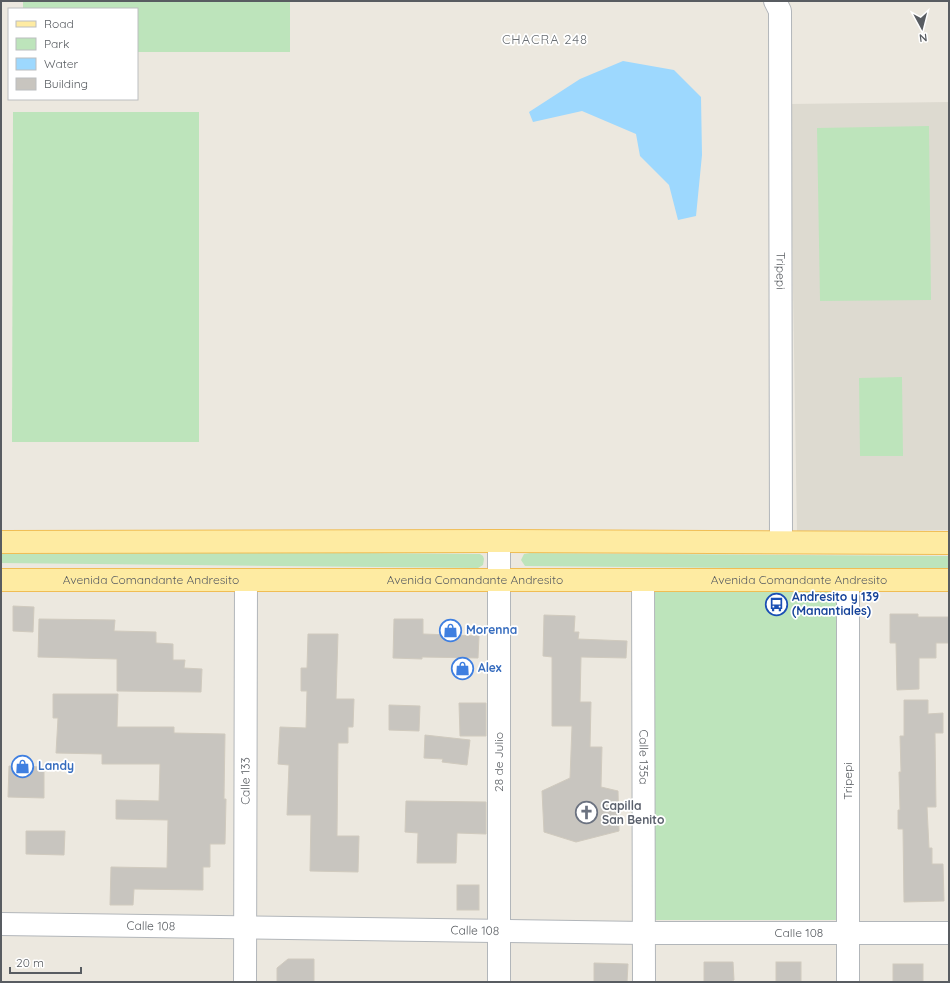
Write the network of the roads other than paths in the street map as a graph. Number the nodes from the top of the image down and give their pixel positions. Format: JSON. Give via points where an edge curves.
{"nodes":[{"id":1,"x":775,"y":1,"type":"edge"},
{"id":2,"x":499,"y":541,"type":"junction"},
{"id":3,"x":1,"y":542,"type":"edge"},
{"id":4,"x":781,"y":542,"type":"junction"},
{"id":5,"x":949,"y":543,"type":"edge"},
{"id":6,"x":1,"y":580,"type":"edge"},
{"id":7,"x":643,"y":580,"type":"junction"},
{"id":8,"x":848,"y":580,"type":"junction"},
{"id":9,"x":949,"y":580,"type":"edge"},
{"id":10,"x":246,"y":581,"type":"junction"},
{"id":11,"x":499,"y":581,"type":"junction"},
{"id":12,"x":1,"y":924,"type":"edge"},
{"id":13,"x":245,"y":928,"type":"junction"},
{"id":14,"x":499,"y":932,"type":"junction"},
{"id":15,"x":848,"y":933,"type":"junction"},
{"id":16,"x":949,"y":933,"type":"edge"},
{"id":17,"x":644,"y":934,"type":"junction"},
{"id":18,"x":245,"y":982,"type":"edge"},
{"id":19,"x":499,"y":982,"type":"edge"},
{"id":20,"x":644,"y":982,"type":"edge"},
{"id":21,"x":848,"y":982,"type":"edge"}],
"edges":[{"from":1,"to":4,"type":"street","name":"Tripepi","via":[[780,11]]},
{"from":2,"to":3,"type":"main road"},
{"from":2,"to":4,"type":"main road"},
{"from":2,"to":11,"type":"street","name":"28 de Julio"},
{"from":4,"to":5,"type":"main road"},
{"from":6,"to":10,"type":"main road","name":"Avenida Comandante Andresito"},
{"from":7,"to":8,"type":"main road","name":"Avenida Comandante Andresito"},
{"from":7,"to":11,"type":"main road","name":"Avenida Comandante Andresito"},
{"from":7,"to":17,"type":"street","name":"Calle 135a"},
{"from":8,"to":9,"type":"main road","name":"Avenida Comandante Andresito"},
{"from":8,"to":15,"type":"street","name":"Tripepi"},
{"from":10,"to":11,"type":"main road","name":"Avenida Comandante Andresito"},
{"from":10,"to":13,"type":"street","name":"Calle 133"},
{"from":11,"to":14,"type":"street","name":"28 de Julio"},
{"from":12,"to":13,"type":"street","name":"Calle 108"},
{"from":13,"to":14,"type":"street","name":"Calle 108"},
{"from":13,"to":18,"type":"street","name":"Calle 133"},
{"from":14,"to":17,"type":"street","name":"Calle 108"},
{"from":14,"to":19,"type":"street","name":"28 de Julio"},
{"from":15,"to":16,"type":"street","name":"Calle 108"},
{"from":15,"to":17,"type":"street","name":"Calle 108"},
{"from":15,"to":21,"type":"street","name":"Tripepi"},
{"from":17,"to":20,"type":"street","name":"Calle 135a"}]}
